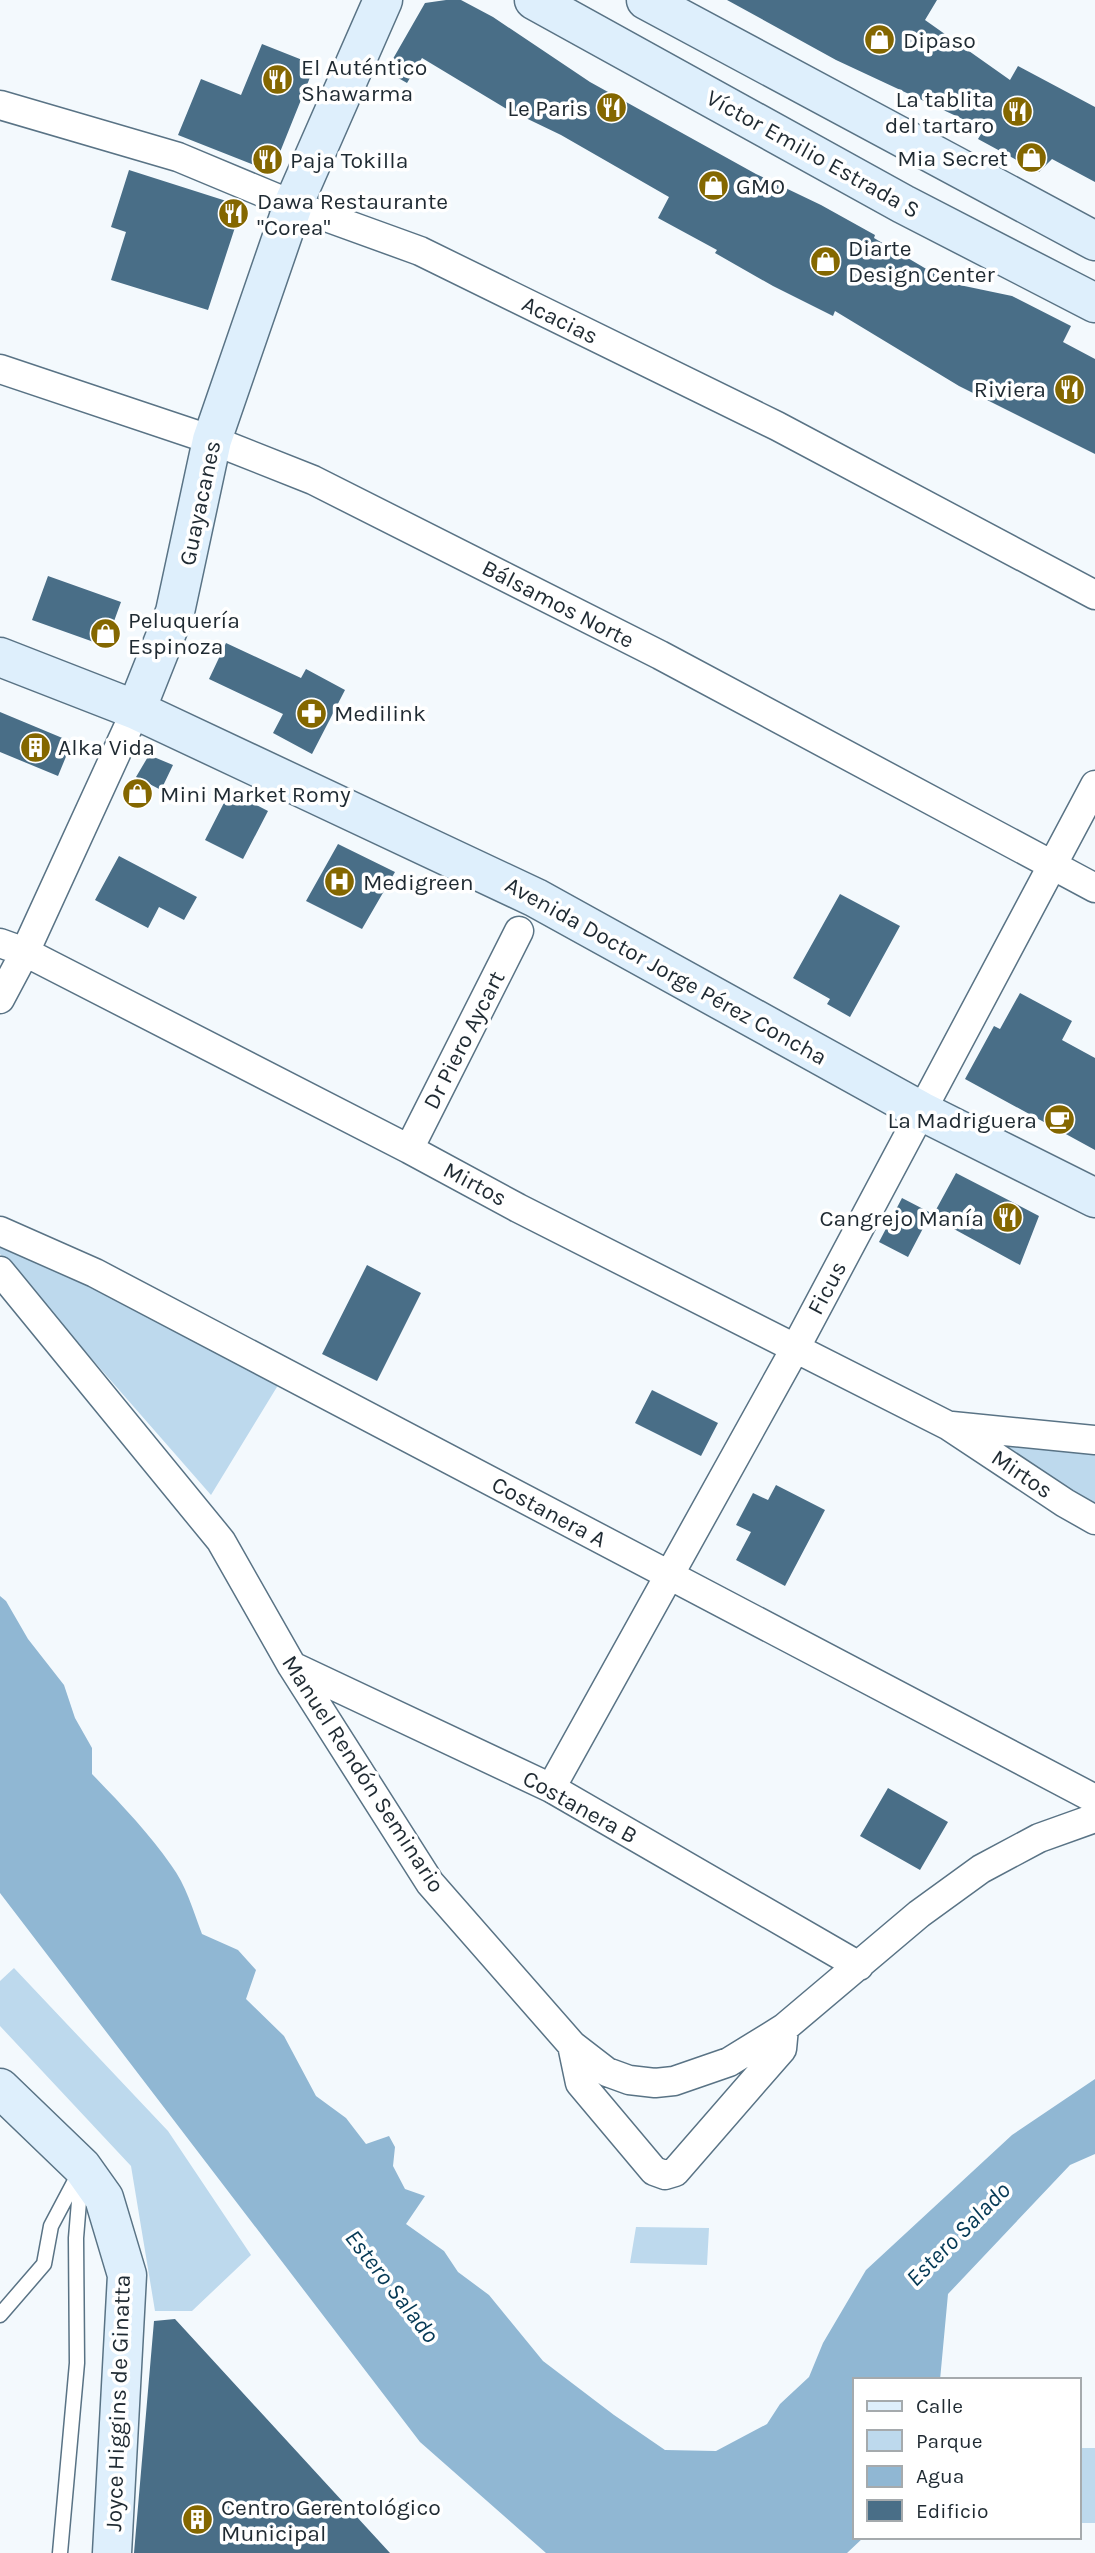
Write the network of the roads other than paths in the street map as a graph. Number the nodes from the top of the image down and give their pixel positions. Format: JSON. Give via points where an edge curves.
{"nodes":[{"id":1,"x":383,"y":0,"type":"edge"},
{"id":2,"x":534,"y":0,"type":"edge"},
{"id":3,"x":646,"y":0,"type":"edge"},
{"id":4,"x":0,"y":105,"type":"edge"},
{"id":5,"x":931,"y":155,"type":"junction"},
{"id":6,"x":903,"y":204,"type":"junction"},
{"id":7,"x":293,"y":205,"type":"junction"},
{"id":8,"x":1095,"y":241,"type":"edge"},
{"id":9,"x":1095,"y":303,"type":"edge"},
{"id":10,"x":0,"y":369,"type":"edge"},
{"id":11,"x":212,"y":440,"type":"junction"},
{"id":12,"x":1095,"y":595,"type":"edge"},
{"id":13,"x":0,"y":657,"type":"edge"},
{"id":14,"x":136,"y":710,"type":"junction"},
{"id":15,"x":1095,"y":785,"type":"edge"},
{"id":16,"x":1051,"y":865,"type":"junction"},
{"id":17,"x":1095,"y":888,"type":"edge"},
{"id":18,"x":519,"y":931,"type":"dead end"},
{"id":19,"x":13,"y":948,"type":"edge"},
{"id":20,"x":0,"y":999,"type":"edge"},
{"id":21,"x":921,"y":1111,"type":"junction"},
{"id":22,"x":409,"y":1149,"type":"junction"},
{"id":23,"x":1095,"y":1198,"type":"edge"},
{"id":24,"x":0,"y":1231,"type":"edge"},
{"id":25,"x":0,"y":1271,"type":"edge"},
{"id":26,"x":796,"y":1348,"type":"junction"},
{"id":27,"x":949,"y":1426,"type":"junction"},
{"id":28,"x":1095,"y":1440,"type":"edge"},
{"id":29,"x":1095,"y":1520,"type":"edge"},
{"id":30,"x":671,"y":1576,"type":"junction"},
{"id":31,"x":292,"y":1666,"type":"junction"},
{"id":32,"x":551,"y":1788,"type":"junction"},
{"id":33,"x":1095,"y":1799,"type":"edge"},
{"id":34,"x":1095,"y":1818,"type":"edge"},
{"id":35,"x":859,"y":1966,"type":"junction"},
{"id":36,"x":785,"y":2028,"type":"junction"},
{"id":37,"x":572,"y":2045,"type":"junction"},
{"id":38,"x":0,"y":2088,"type":"edge"},
{"id":39,"x":82,"y":2167,"type":"junction"},
{"id":40,"x":0,"y":2315,"type":"edge"},
{"id":41,"x":60,"y":2553,"type":"edge"},
{"id":42,"x":112,"y":2553,"type":"edge"}],
"edges":[{"from":1,"to":7,"type":"street","name":"Guayacanes"},
{"from":2,"to":6,"type":"street","name":"Víctor Emilio Estrada S"},
{"from":3,"to":5,"type":"street"},
{"from":4,"to":7,"type":"street","name":"Acacias","via":[[178,157]]},
{"from":5,"to":6,"type":"street"},
{"from":5,"to":8,"type":"street"},
{"from":6,"to":9,"type":"street","name":"Víctor Emilio Estrada S"},
{"from":7,"to":11,"type":"street","name":"Guayacanes"},
{"from":7,"to":12,"type":"street","name":"Acacias","via":[[420,251],[777,426]]},
{"from":10,"to":11,"type":"street","name":"Bálsamos Norte"},
{"from":11,"to":14,"type":"street","name":"Guayacanes","via":[[175,612]]},
{"from":11,"to":16,"type":"street","name":"Bálsamos Norte","via":[[313,480],[660,655]]},
{"from":13,"to":14,"type":"street","name":"Avenida Doctor Jorge Pérez Concha"},
{"from":14,"to":19,"type":"street","name":"Guayacanes"},
{"from":14,"to":21,"type":"street","name":"Avenida Doctor Jorge Pérez Concha","via":[[536,898]]},
{"from":15,"to":16,"type":"street","name":"Ficus"},
{"from":16,"to":17,"type":"street","name":"Bálsamos Norte"},
{"from":16,"to":21,"type":"street","name":"Ficus"},
{"from":18,"to":22,"type":"street","name":"Dr Piero Aycart"},
{"from":19,"to":20,"type":"street","name":"Guayacanes"},
{"from":19,"to":22,"type":"street","name":"Mirtos"},
{"from":21,"to":23,"type":"street","name":"Avenida Doctor Jorge Pérez Concha"},
{"from":21,"to":26,"type":"street","name":"Ficus"},
{"from":22,"to":26,"type":"street","name":"Mirtos"},
{"from":24,"to":30,"type":"street","name":"Costanera A","via":[[95,1273]]},
{"from":25,"to":31,"type":"street","name":"Manuel Rendón Seminario","via":[[221,1541]]},
{"from":26,"to":27,"type":"street","name":"Mirtos"},
{"from":26,"to":30,"type":"street","name":"Ficus"},
{"from":27,"to":28,"type":"street","name":"Mirtos"},
{"from":27,"to":29,"type":"street","name":"Mirtos"},
{"from":30,"to":32,"type":"street","name":"Ficus"},
{"from":30,"to":33,"type":"street","name":"Costanera A"},
{"from":31,"to":32,"type":"street","name":"Costanera B"},
{"from":31,"to":37,"type":"street","name":"Manuel Rendón Seminario","via":[[430,1883]]},
{"from":32,"to":35,"type":"street","name":"Costanera B"},
{"from":34,"to":35,"type":"street","name":"Manuel Rendón Seminario","via":[[1039,1838],[981,1869]]},
{"from":35,"to":36,"type":"street","name":"Manuel Rendón Seminario"},
{"from":36,"to":37,"type":"street","name":"Manuel Rendón Seminario","via":[[729,2062],[685,2080],[654,2083],[618,2076]]},
{"from":36,"to":37,"type":"street","via":[[782,2049],[675,2172],[665,2175],[654,2171],[579,2083]]},
{"from":38,"to":39,"type":"street","name":"Joyce Higgins de Ginatta"},
{"from":39,"to":40,"type":"lane","via":[[51,2225],[44,2264]]},
{"from":39,"to":41,"type":"lane","via":[[76,2238],[77,2363]]},
{"from":39,"to":42,"type":"street","name":"Joyce Higgins de Ginatta","via":[[104,2197],[127,2275]]}]}
